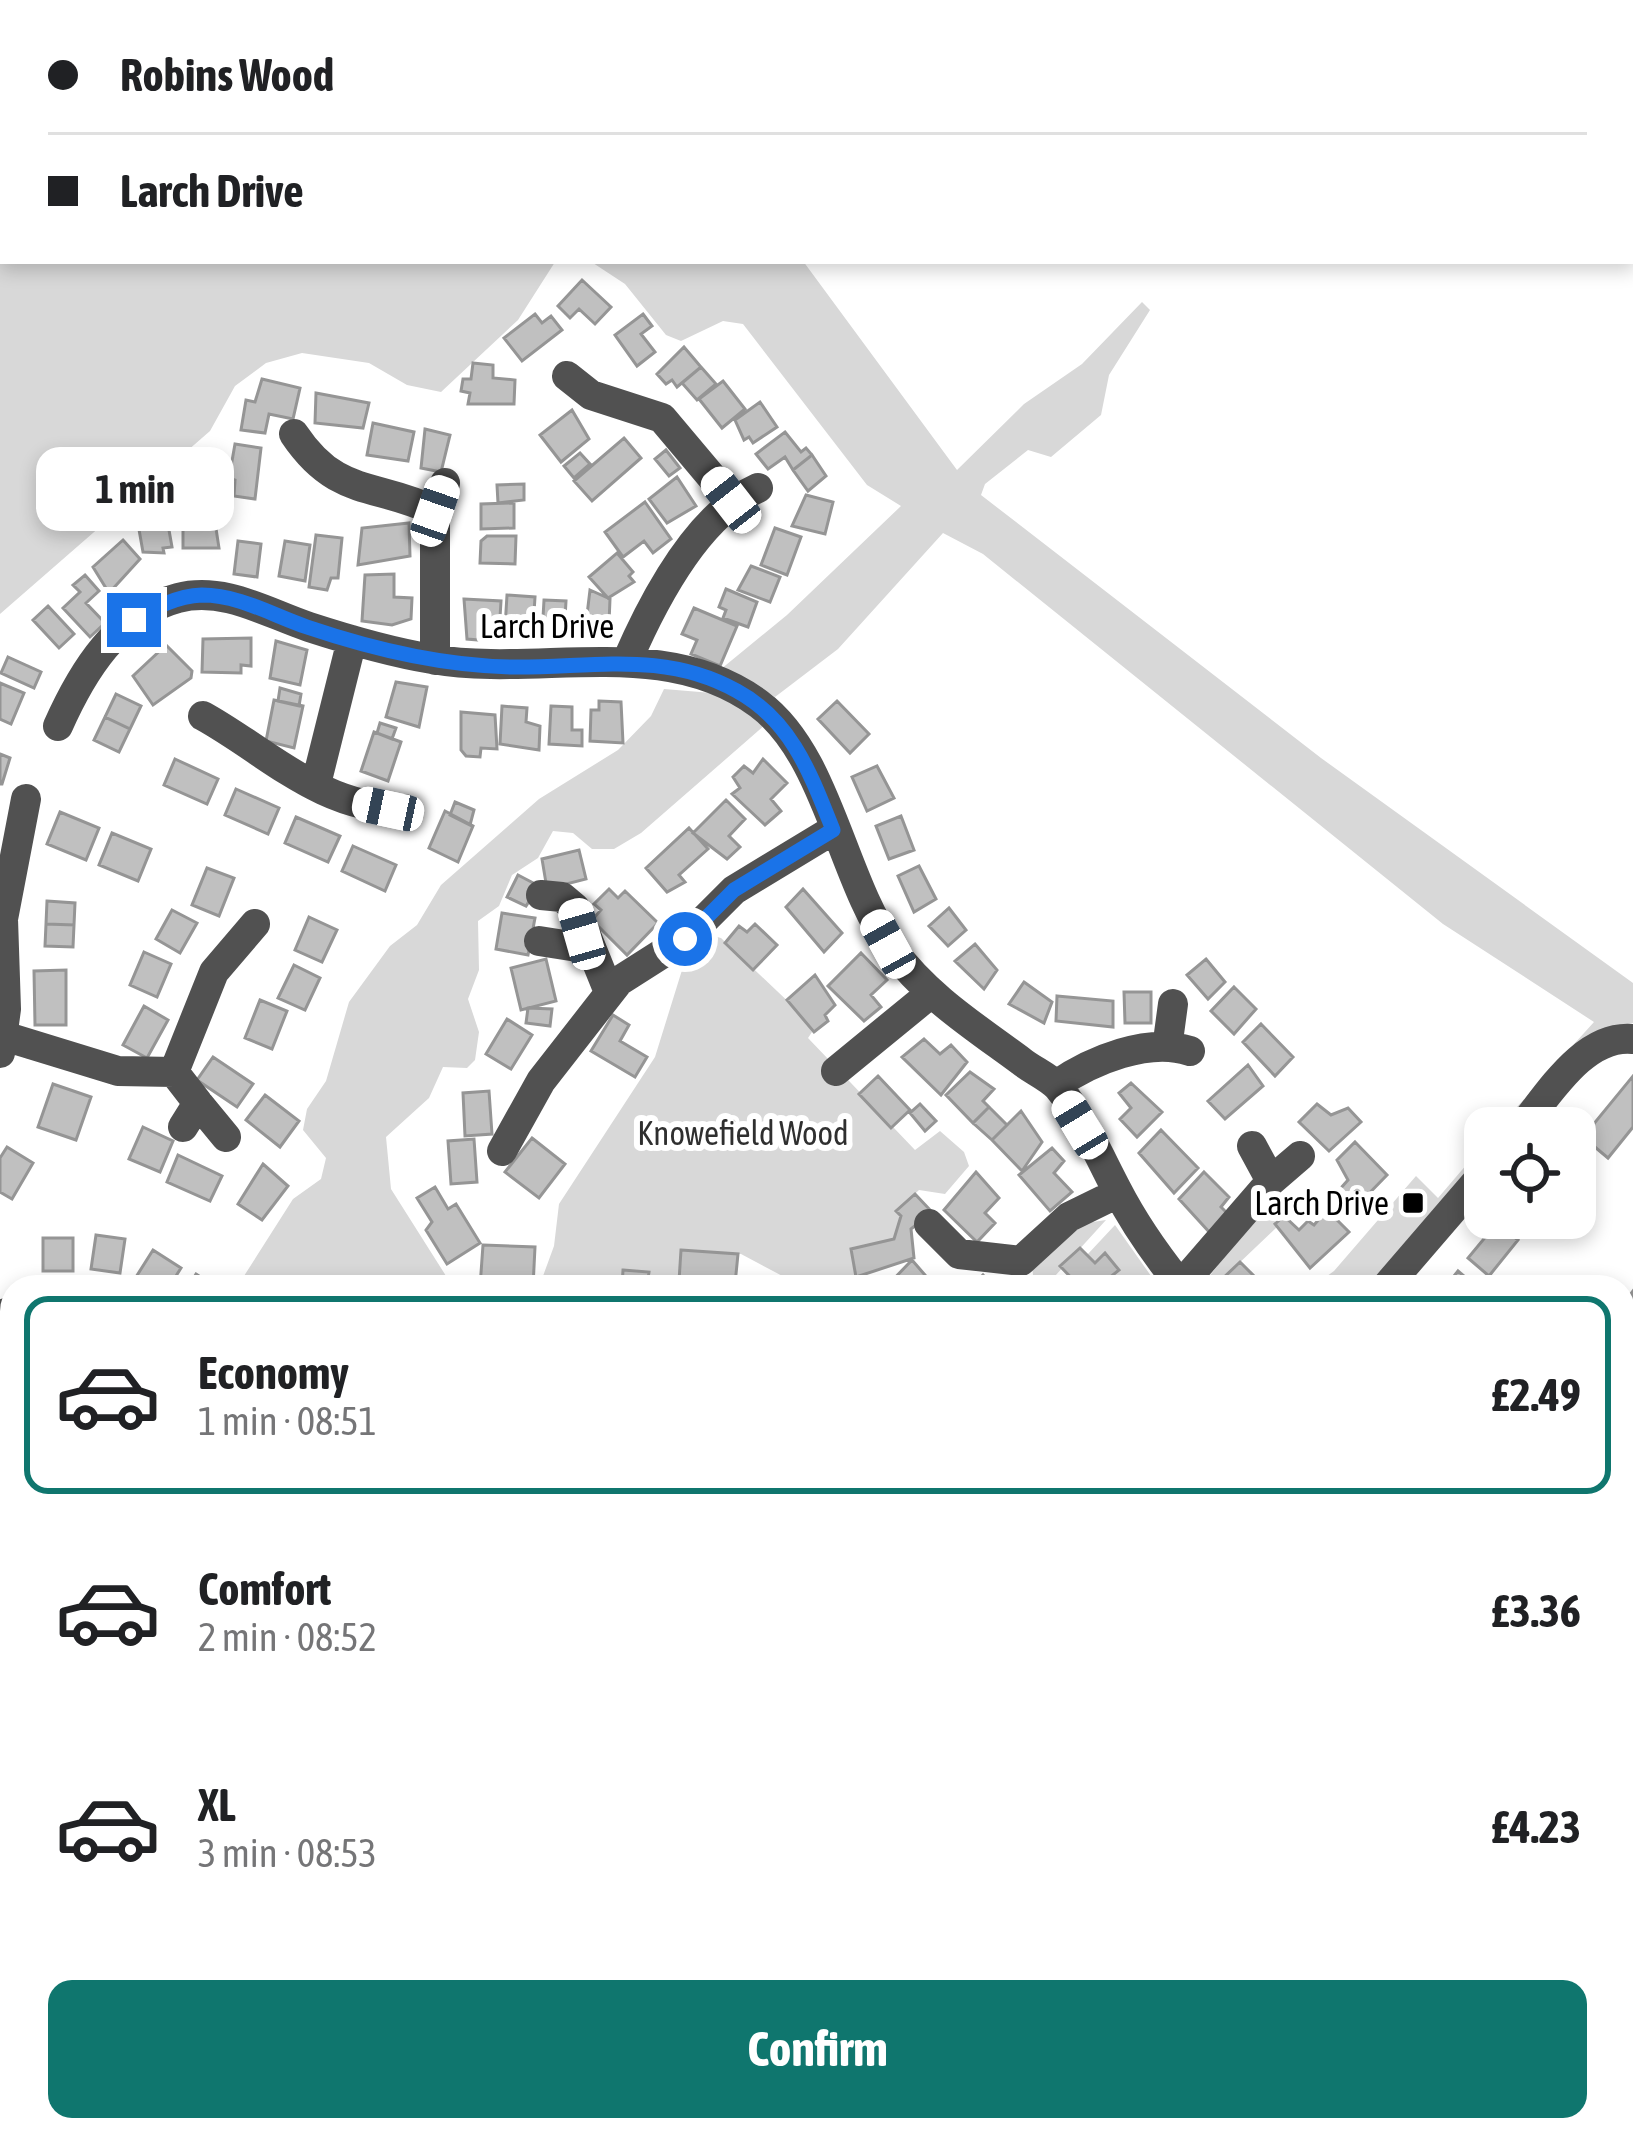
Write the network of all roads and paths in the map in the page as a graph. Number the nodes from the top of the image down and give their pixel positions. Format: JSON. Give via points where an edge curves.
{"nodes":[{"id":1,"x":565,"y":370,"type":"dead end"},
{"id":2,"x":294,"y":434,"type":"dead end"},
{"id":3,"x":352,"y":640,"type":"junction"},
{"id":4,"x":435,"y":660,"type":"junction"},
{"id":5,"x":626,"y":661,"type":"junction"},
{"id":6,"x":203,"y":716,"type":"dead end"},
{"id":7,"x":58,"y":726,"type":"dead end"},
{"id":8,"x":316,"y":784,"type":"junction"},
{"id":9,"x":26,"y":799,"type":"dead end"},
{"id":10,"x":404,"y":808,"type":"dead end"},
{"id":11,"x":833,"y":830,"type":"junction"},
{"id":12,"x":541,"y":895,"type":"dead end"},
{"id":13,"x":255,"y":924,"type":"dead end"},
{"id":14,"x":539,"y":941,"type":"dead end"},
{"id":15,"x":590,"y":949,"type":"junction"},
{"id":16,"x":1,"y":971,"type":"edge"},
{"id":17,"x":610,"y":992,"type":"junction"},
{"id":18,"x":930,"y":994,"type":"junction"},
{"id":19,"x":1173,"y":1004,"type":"dead end"},
{"id":20,"x":1633,"y":1039,"type":"edge"},
{"id":21,"x":2,"y":1046,"type":"edge"},
{"id":22,"x":836,"y":1071,"type":"dead end"},
{"id":23,"x":174,"y":1072,"type":"junction"},
{"id":24,"x":1056,"y":1085,"type":"junction"},
{"id":25,"x":1539,"y":1107,"type":"edge"},
{"id":26,"x":226,"y":1137,"type":"dead end"},
{"id":27,"x":1252,"y":1146,"type":"dead end"},
{"id":28,"x":502,"y":1150,"type":"dead end"},
{"id":29,"x":1300,"y":1156,"type":"dead end"},
{"id":30,"x":1270,"y":1181,"type":"junction"},
{"id":31,"x":1118,"y":1193,"type":"junction"},
{"id":32,"x":1464,"y":1196,"type":"edge"},
{"id":33,"x":928,"y":1224,"type":"dead end"},
{"id":34,"x":1023,"y":1274,"type":"edge"},
{"id":35,"x":1172,"y":1275,"type":"edge"},
{"id":36,"x":1190,"y":1275,"type":"edge"},
{"id":37,"x":1396,"y":1275,"type":"edge"}],
"edges":[{"from":1,"to":5,"type":"street","via":[[591,395],[662,418],[745,494],[652,610]]},
{"from":2,"to":4,"type":"street","via":[[334,479],[440,497]]},
{"from":3,"to":4,"type":"street","name":"Larch Drive"},
{"from":3,"to":7,"type":"street","name":"Larch Drive","via":[[224,597],[177,598],[99,651]]},
{"from":3,"to":8,"type":"street"},
{"from":4,"to":5,"type":"street","name":"Larch Drive","via":[[513,667]]},
{"from":5,"to":11,"type":"street","name":"Larch Drive","via":[[708,678],[760,705],[808,767]]},
{"from":6,"to":8,"type":"street","via":[[278,769]]},
{"from":8,"to":10,"type":"street","via":[[352,801]]},
{"from":9,"to":16,"type":"street","via":[[10,859]]},
{"from":11,"to":17,"type":"street","via":[[734,890],[685,939]]},
{"from":11,"to":18,"type":"street","name":"Larch Drive","via":[[888,944]]},
{"from":12,"to":15,"type":"street","via":[[575,908]]},
{"from":13,"to":23,"type":"street","via":[[214,972]]},
{"from":14,"to":15,"type":"street"},
{"from":15,"to":17,"type":"street"},
{"from":16,"to":21,"type":"street"},
{"from":17,"to":28,"type":"street","via":[[541,1081]]},
{"from":18,"to":22,"type":"street"},
{"from":18,"to":24,"type":"street","name":"Larch Drive"},
{"from":19,"to":24,"type":"street","via":[[1179,1046],[1096,1061]]},
{"from":20,"to":25,"type":"street","via":[[1607,1039],[1584,1055]]},
{"from":21,"to":23,"type":"street","via":[[142,1075]]},
{"from":23,"to":26,"type":"street","via":[[191,1115]]},
{"from":24,"to":31,"type":"street","name":"Larch Drive"},
{"from":27,"to":30,"type":"street"},
{"from":29,"to":30,"type":"street","name":"Larch Drive"},
{"from":30,"to":36,"type":"street","name":"Larch Drive"},
{"from":31,"to":34,"type":"street","via":[[1070,1217]]},
{"from":31,"to":35,"type":"street","name":"Larch Drive"},
{"from":32,"to":37,"type":"street"},
{"from":33,"to":34,"type":"street","via":[[959,1254],[991,1253]]}]}
